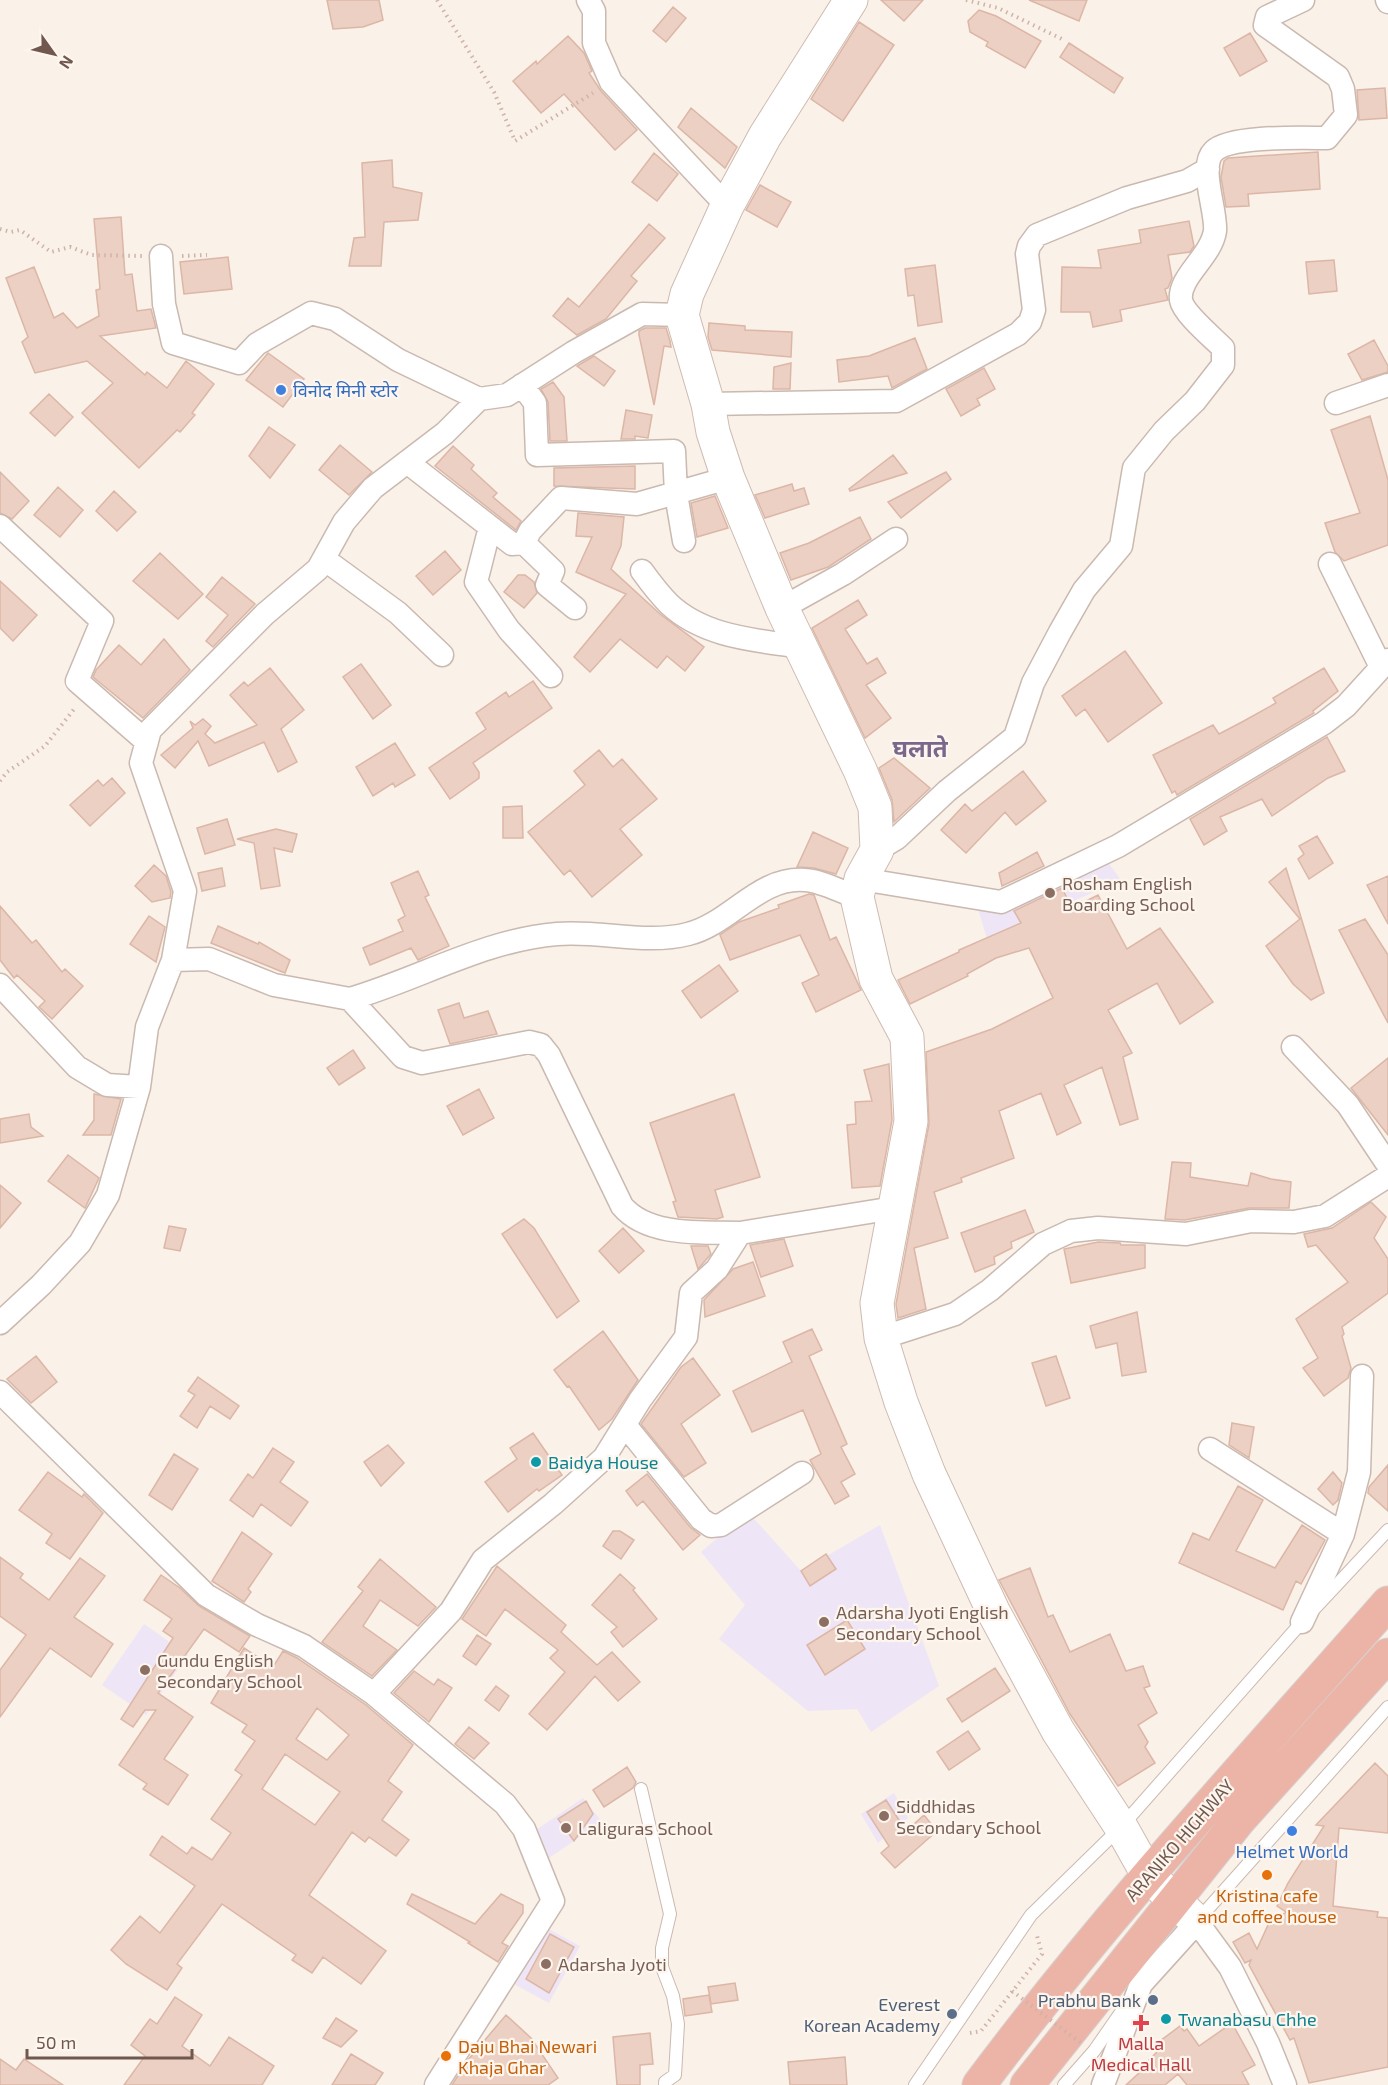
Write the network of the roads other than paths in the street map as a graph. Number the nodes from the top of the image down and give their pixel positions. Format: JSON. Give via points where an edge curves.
{"nodes":[{"id":1,"x":588,"y":0,"type":"edge"},
{"id":2,"x":851,"y":0,"type":"edge"},
{"id":3,"x":1303,"y":0,"type":"edge"},
{"id":4,"x":1208,"y":169,"type":"junction"},
{"id":5,"x":727,"y":206,"type":"junction"},
{"id":6,"x":161,"y":256,"type":"road end"},
{"id":7,"x":682,"y":315,"type":"junction"},
{"id":8,"x":522,"y":385,"type":"junction"},
{"id":9,"x":1388,"y":385,"type":"edge"},
{"id":10,"x":479,"y":399,"type":"junction"},
{"id":11,"x":1336,"y":403,"type":"dead end"},
{"id":12,"x":708,"y":404,"type":"junction"},
{"id":13,"x":407,"y":462,"type":"junction"},
{"id":14,"x":728,"y":478,"type":"junction"},
{"id":15,"x":676,"y":494,"type":"junction"},
{"id":16,"x":0,"y":526,"type":"edge"},
{"id":17,"x":490,"y":527,"type":"junction"},
{"id":18,"x":896,"y":539,"type":"dead end"},
{"id":19,"x":684,"y":541,"type":"dead end"},
{"id":20,"x":524,"y":543,"type":"junction"},
{"id":21,"x":324,"y":559,"type":"junction"},
{"id":22,"x":1330,"y":564,"type":"dead end"},
{"id":23,"x":642,"y":571,"type":"dead end"},
{"id":24,"x":575,"y":608,"type":"dead end"},
{"id":25,"x":782,"y":608,"type":"junction"},
{"id":26,"x":801,"y":647,"type":"junction"},
{"id":27,"x":442,"y":655,"type":"dead end"},
{"id":28,"x":1384,"y":662,"type":"edge"},
{"id":29,"x":551,"y":676,"type":"dead end"},
{"id":30,"x":147,"y":742,"type":"junction"},
{"id":31,"x":876,"y":850,"type":"junction"},
{"id":32,"x":859,"y":888,"type":"junction"},
{"id":33,"x":173,"y":960,"type":"junction"},
{"id":34,"x":0,"y":985,"type":"edge"},
{"id":35,"x":350,"y":999,"type":"junction"},
{"id":36,"x":1293,"y":1047,"type":"dead end"},
{"id":37,"x":139,"y":1087,"type":"junction"},
{"id":38,"x":1388,"y":1165,"type":"edge"},
{"id":39,"x":1388,"y":1176,"type":"edge"},
{"id":40,"x":894,"y":1208,"type":"junction"},
{"id":41,"x":740,"y":1233,"type":"junction"},
{"id":42,"x":0,"y":1323,"type":"edge"},
{"id":43,"x":881,"y":1338,"type":"junction"},
{"id":44,"x":1362,"y":1376,"type":"dead end"},
{"id":45,"x":0,"y":1392,"type":"edge"},
{"id":46,"x":625,"y":1425,"type":"junction"},
{"id":47,"x":1210,"y":1449,"type":"dead end"},
{"id":48,"x":801,"y":1473,"type":"dead end"},
{"id":49,"x":1388,"y":1530,"type":"edge"},
{"id":50,"x":1343,"y":1534,"type":"junction"},
{"id":51,"x":1388,"y":1603,"type":"edge"},
{"id":52,"x":1302,"y":1622,"type":"junction"},
{"id":53,"x":1388,"y":1655,"type":"edge"},
{"id":54,"x":374,"y":1694,"type":"junction"},
{"id":55,"x":1388,"y":1707,"type":"edge"},
{"id":56,"x":641,"y":1789,"type":"dead end"},
{"id":57,"x":1120,"y":1827,"type":"junction"},
{"id":58,"x":1148,"y":1875,"type":"junction"},
{"id":59,"x":1186,"y":1910,"type":"junction"},
{"id":60,"x":1142,"y":1984,"type":"junction"},
{"id":61,"x":436,"y":2085,"type":"edge"},
{"id":62,"x":664,"y":2085,"type":"edge"},
{"id":63,"x":915,"y":2085,"type":"edge"},
{"id":64,"x":979,"y":2085,"type":"edge"},
{"id":65,"x":1027,"y":2085,"type":"edge"},
{"id":66,"x":1064,"y":2085,"type":"edge"},
{"id":67,"x":1103,"y":2085,"type":"edge"},
{"id":68,"x":1285,"y":2085,"type":"edge"}],
"edges":[{"from":1,"to":5,"type":"street","via":[[594,11],[594,43],[611,82]]},
{"from":2,"to":5,"type":"main road","via":[[765,136]]},
{"from":3,"to":4,"type":"street","via":[[1267,17],[1265,26],[1338,77],[1346,115],[1327,138],[1272,137],[1223,145],[1214,151]]},
{"from":4,"to":12,"type":"street","via":[[1187,181],[1126,198],[1037,235],[1027,254],[1034,310],[1030,322],[1018,334],[896,401]]},
{"from":4,"to":31,"type":"street","via":[[1215,230],[1210,249],[1184,283],[1181,299],[1184,308],[1223,348],[1223,365],[1134,468],[1121,546],[1084,590],[1060,632],[1033,683],[1015,737],[947,791],[897,838]]},
{"from":5,"to":7,"type":"main road","via":[[687,294]]},
{"from":6,"to":10,"type":"street","via":[[164,304],[173,343],[239,363],[257,344],[311,313],[335,319],[398,360]]},
{"from":7,"to":8,"type":"street","via":[[642,314]]},
{"from":7,"to":12,"type":"main road"},
{"from":8,"to":10,"type":"street","via":[[507,395]]},
{"from":8,"to":15,"type":"street","via":[[535,403],[537,454],[674,451]]},
{"from":9,"to":11,"type":"street"},
{"from":10,"to":13,"type":"street","via":[[445,433]]},
{"from":12,"to":14,"type":"main road"},
{"from":13,"to":17,"type":"street"},
{"from":13,"to":21,"type":"street","via":[[373,488],[344,522]]},
{"from":14,"to":15,"type":"street"},
{"from":14,"to":25,"type":"main road"},
{"from":15,"to":19,"type":"street"},
{"from":15,"to":20,"type":"street","via":[[637,504],[561,498]]},
{"from":16,"to":30,"type":"street","via":[[102,621],[77,681]]},
{"from":17,"to":20,"type":"street","via":[[512,544]]},
{"from":17,"to":29,"type":"street","via":[[476,582],[509,630]]},
{"from":18,"to":25,"type":"street"},
{"from":20,"to":24,"type":"street","via":[[553,571],[547,585]]},
{"from":21,"to":27,"type":"street","via":[[398,613]]},
{"from":21,"to":30,"type":"street","via":[[150,730]]},
{"from":22,"to":28,"type":"street"},
{"from":23,"to":26,"type":"street","via":[[669,604],[691,620],[724,634]]},
{"from":25,"to":26,"type":"main road"},
{"from":26,"to":31,"type":"main road","via":[[874,807]]},
{"from":28,"to":32,"type":"street","via":[[1346,706],[1324,723],[1118,846],[1001,902]]},
{"from":30,"to":33,"type":"street","via":[[141,764],[185,891]]},
{"from":31,"to":32,"type":"main road"},
{"from":32,"to":35,"type":"street","via":[[807,880],[778,882],[689,934],[654,938],[557,933],[479,950],[394,986]]},
{"from":32,"to":40,"type":"main road","via":[[876,979],[907,1036],[911,1121]]},
{"from":33,"to":35,"type":"street","via":[[209,960],[274,984]]},
{"from":33,"to":37,"type":"street","via":[[147,1027]]},
{"from":34,"to":37,"type":"street","via":[[77,1067],[107,1085]]},
{"from":35,"to":41,"type":"street","via":[[403,1057],[422,1063],[529,1042],[541,1045],[622,1206],[630,1214],[639,1221],[685,1232]]},
{"from":36,"to":38,"type":"street","via":[[1348,1105]]},
{"from":37,"to":42,"type":"street","via":[[108,1195],[80,1243]]},
{"from":39,"to":43,"type":"street","via":[[1325,1216],[1294,1222],[1251,1221],[1186,1234],[1098,1228],[1071,1231],[1043,1244],[990,1290],[955,1314]]},
{"from":40,"to":41,"type":"street"},
{"from":40,"to":43,"type":"main road","via":[[877,1304]]},
{"from":41,"to":46,"type":"street","via":[[717,1269],[691,1293],[686,1337]]},
{"from":43,"to":57,"type":"main road","via":[[929,1474],[993,1611],[1058,1731]]},
{"from":44,"to":50,"type":"street","via":[[1359,1473]]},
{"from":45,"to":54,"type":"street","via":[[206,1595],[304,1646]]},
{"from":46,"to":48,"type":"street","via":[[701,1519],[711,1526],[721,1525]]},
{"from":46,"to":54,"type":"street","via":[[604,1458],[483,1560],[451,1611]]},
{"from":47,"to":50,"type":"street"},
{"from":49,"to":52,"type":"lane"},
{"from":50,"to":52,"type":"street"},
{"from":51,"to":58,"type":"highway","name":"ARANIKO HIGHWAY"},
{"from":52,"to":57,"type":"lane"},
{"from":53,"to":59,"type":"highway","name":"ARANIKO HIGHWAY","via":[[1239,1820]]},
{"from":54,"to":61,"type":"street","via":[[505,1804],[524,1829],[554,1901]]},
{"from":55,"to":59,"type":"lane"},
{"from":56,"to":62,"type":"lane","via":[[670,1914],[662,1967],[678,2024],[675,2076]]},
{"from":57,"to":58,"type":"main road"},
{"from":57,"to":63,"type":"lane","via":[[1031,1915]]},
{"from":58,"to":59,"type":"main road"},
{"from":58,"to":64,"type":"highway","name":"ARANIKO HIGHWAY"},
{"from":59,"to":60,"type":"street"},
{"from":59,"to":65,"type":"highway","name":"ARANIKO HIGHWAY"},
{"from":59,"to":68,"type":"street","via":[[1230,1967]]},
{"from":60,"to":66,"type":"lane"},
{"from":60,"to":67,"type":"street"}]}
